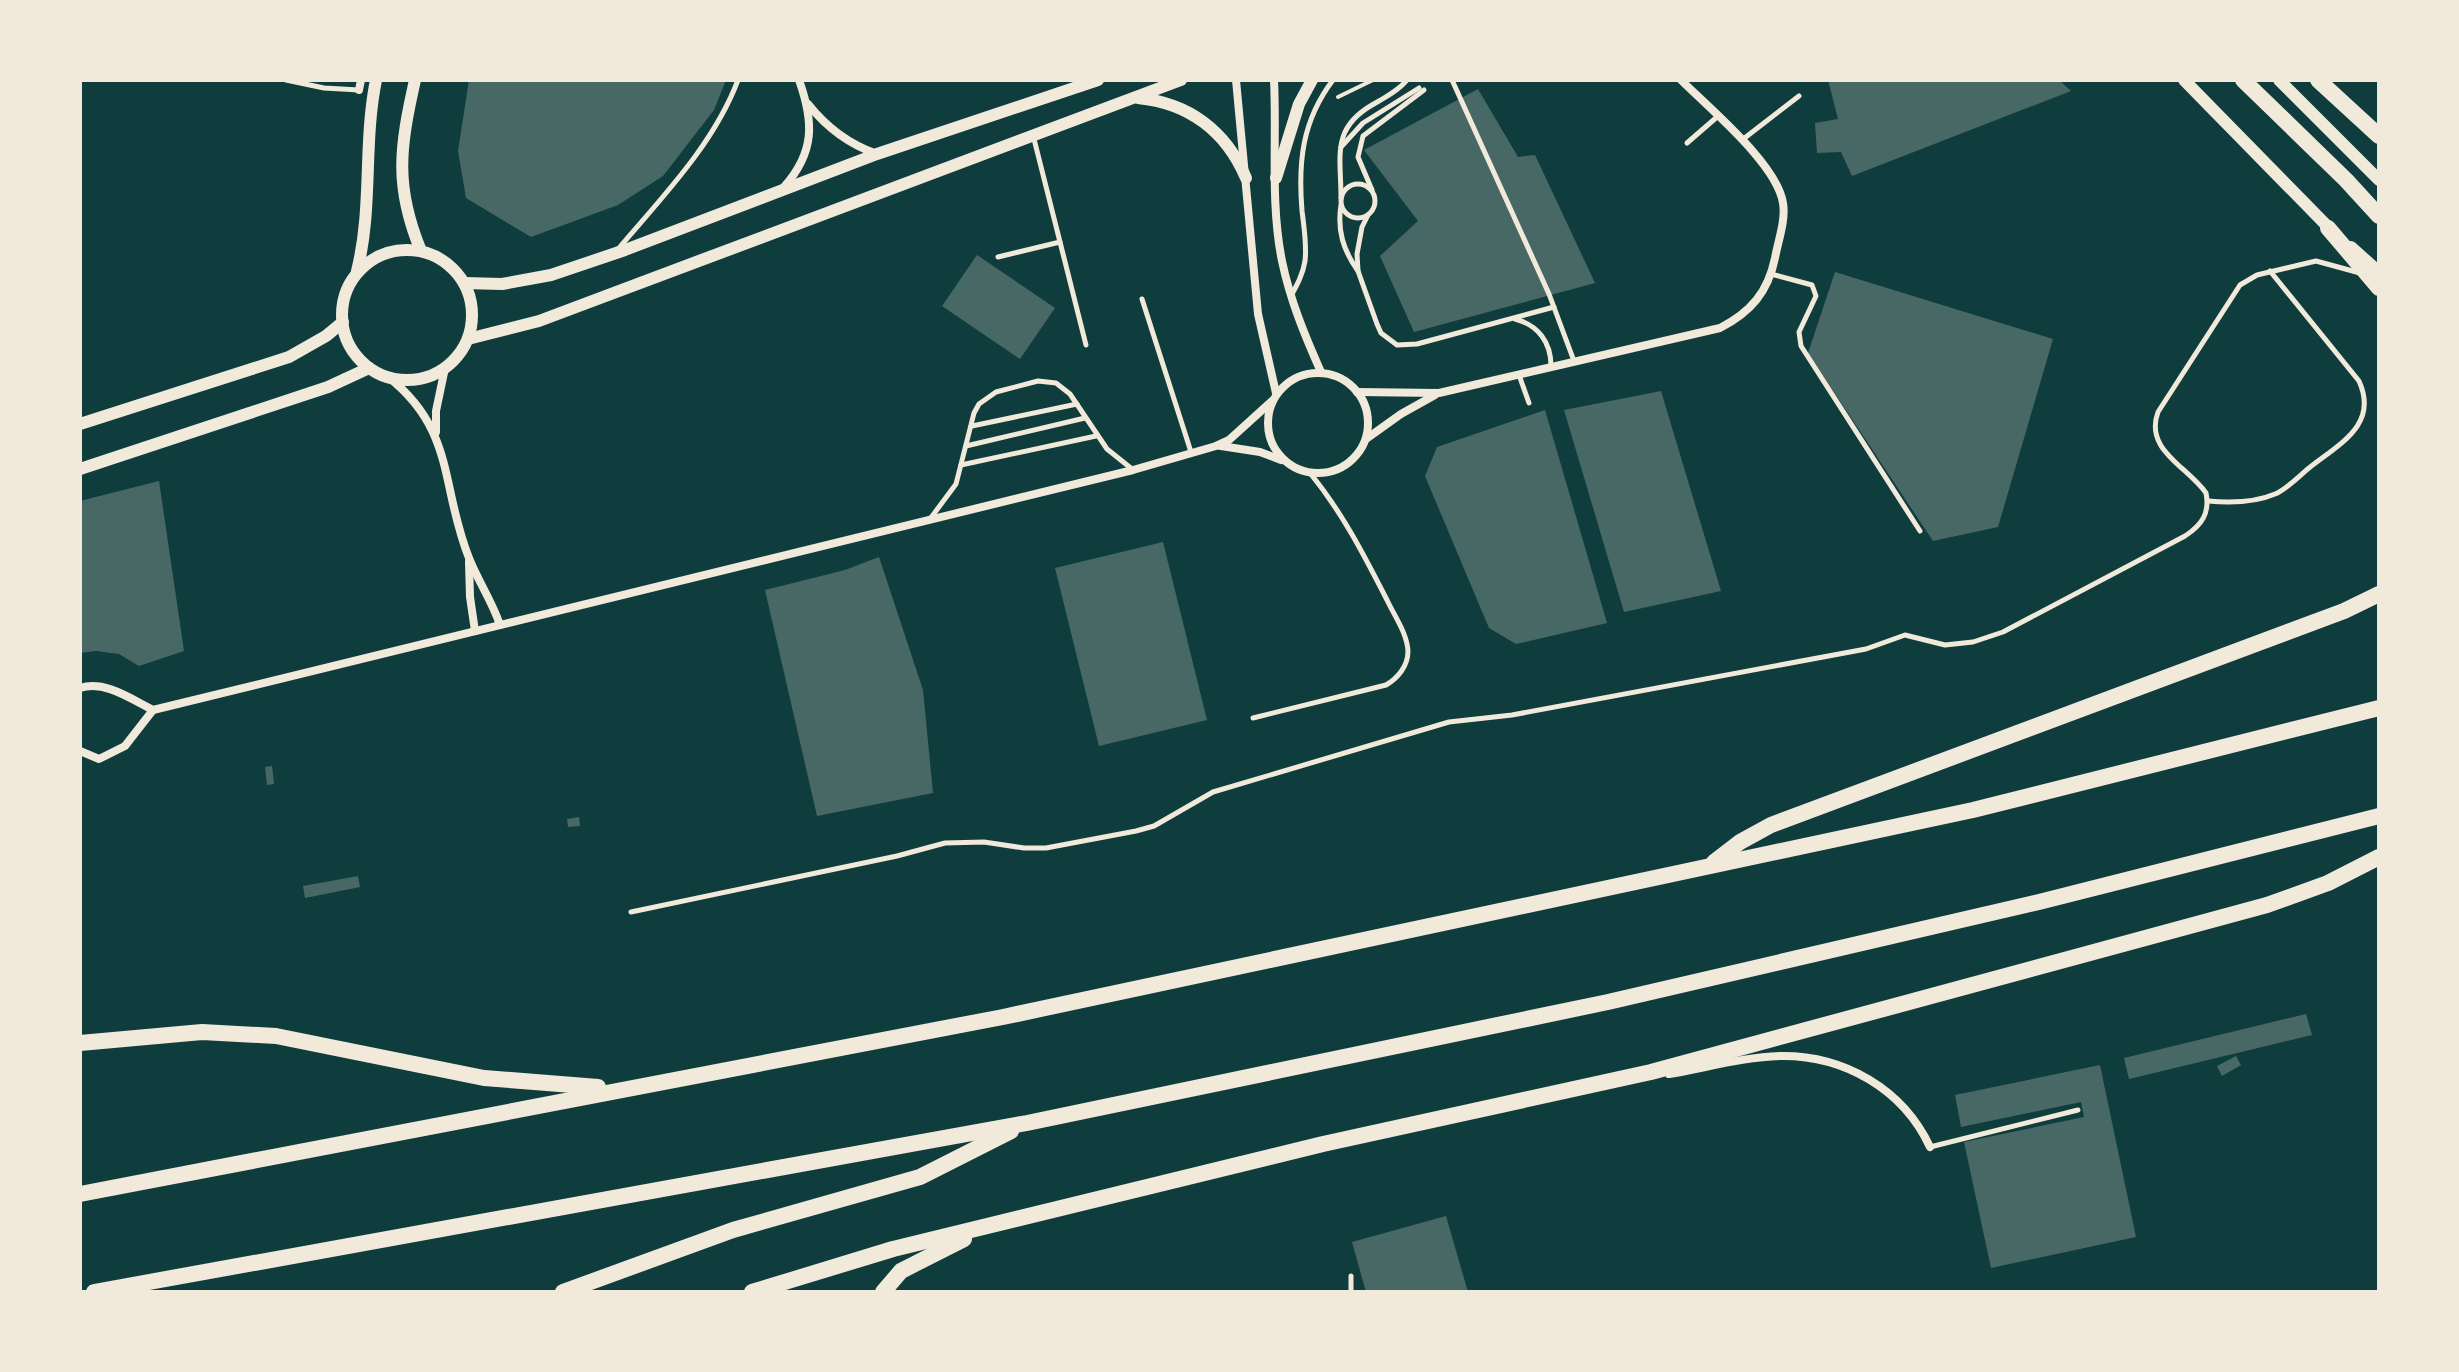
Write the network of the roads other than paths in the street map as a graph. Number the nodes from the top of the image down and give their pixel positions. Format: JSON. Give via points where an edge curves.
{"nodes":[{"id":1,"x":286,"y":80,"type":"edge"},
{"id":2,"x":361,"y":80,"type":"edge"},
{"id":3,"x":376,"y":80,"type":"edge"},
{"id":4,"x":415,"y":80,"type":"edge"},
{"id":5,"x":738,"y":80,"type":"edge"},
{"id":6,"x":799,"y":80,"type":"edge"},
{"id":7,"x":1098,"y":80,"type":"edge"},
{"id":8,"x":1181,"y":80,"type":"edge"},
{"id":9,"x":1236,"y":80,"type":"edge"},
{"id":10,"x":1274,"y":80,"type":"edge"},
{"id":11,"x":1312,"y":80,"type":"edge"},
{"id":12,"x":1333,"y":80,"type":"edge"},
{"id":13,"x":1407,"y":80,"type":"edge"},
{"id":14,"x":1452,"y":80,"type":"edge"},
{"id":15,"x":1681,"y":80,"type":"edge"},
{"id":16,"x":2184,"y":80,"type":"edge"},
{"id":17,"x":2243,"y":80,"type":"edge"},
{"id":18,"x":2279,"y":80,"type":"edge"},
{"id":19,"x":2318,"y":80,"type":"edge"},
{"id":20,"x":359,"y":90,"type":"joint"},
{"id":21,"x":1799,"y":96,"type":"dead end"},
{"id":22,"x":1135,"y":97,"type":"junction"},
{"id":23,"x":808,"y":104,"type":"junction"},
{"id":24,"x":1717,"y":117,"type":"junction"},
{"id":25,"x":1032,"y":134,"type":"junction"},
{"id":26,"x":2379,"y":136,"type":"edge"},
{"id":27,"x":1741,"y":141,"type":"junction"},
{"id":28,"x":1687,"y":143,"type":"dead end"},
{"id":29,"x":1341,"y":148,"type":"junction"},
{"id":30,"x":877,"y":154,"type":"junction"},
{"id":31,"x":1246,"y":178,"type":"junction"},
{"id":32,"x":1276,"y":178,"type":"junction"},
{"id":33,"x":2379,"y":180,"type":"edge"},
{"id":34,"x":783,"y":189,"type":"junction"},
{"id":35,"x":1372,"y":190,"type":"junction"},
{"id":36,"x":1341,"y":201,"type":"junction"},
{"id":37,"x":1368,"y":215,"type":"junction"},
{"id":38,"x":2379,"y":216,"type":"edge"},
{"id":39,"x":2328,"y":228,"type":"joint"},
{"id":40,"x":1060,"y":242,"type":"junction"},
{"id":41,"x":421,"y":251,"type":"junction"},
{"id":42,"x":614,"y":254,"type":"junction"},
{"id":43,"x":998,"y":257,"type":"dead end"},
{"id":44,"x":1358,"y":271,"type":"junction"},
{"id":45,"x":2270,"y":271,"type":"junction"},
{"id":46,"x":357,"y":273,"type":"junction"},
{"id":47,"x":1771,"y":274,"type":"junction"},
{"id":48,"x":2376,"y":279,"type":"edge"},
{"id":49,"x":464,"y":283,"type":"junction"},
{"id":50,"x":1291,"y":297,"type":"junction"},
{"id":51,"x":1142,"y":299,"type":"dead end"},
{"id":52,"x":1554,"y":307,"type":"junction"},
{"id":53,"x":1514,"y":318,"type":"junction"},
{"id":54,"x":343,"y":322,"type":"junction"},
{"id":55,"x":468,"y":339,"type":"junction"},
{"id":56,"x":1086,"y":345,"type":"dead end"},
{"id":57,"x":1574,"y":362,"type":"junction"},
{"id":58,"x":1551,"y":366,"type":"junction"},
{"id":59,"x":369,"y":368,"type":"junction"},
{"id":60,"x":445,"y":368,"type":"junction"},
{"id":61,"x":1321,"y":372,"type":"junction"},
{"id":62,"x":1519,"y":374,"type":"junction"},
{"id":63,"x":387,"y":376,"type":"junction"},
{"id":64,"x":1357,"y":392,"type":"junction"},
{"id":65,"x":1439,"y":393,"type":"junction"},
{"id":66,"x":1274,"y":397,"type":"junction"},
{"id":67,"x":1529,"y":403,"type":"dead end"},
{"id":68,"x":1077,"y":404,"type":"junction"},
{"id":69,"x":1085,"y":418,"type":"junction"},
{"id":70,"x":80,"y":424,"type":"edge"},
{"id":71,"x":971,"y":426,"type":"junction"},
{"id":72,"x":1096,"y":436,"type":"junction"},
{"id":73,"x":436,"y":437,"type":"junction"},
{"id":74,"x":1366,"y":439,"type":"junction"},
{"id":75,"x":966,"y":446,"type":"junction"},
{"id":76,"x":1216,"y":446,"type":"junction"},
{"id":77,"x":1191,"y":453,"type":"junction"},
{"id":78,"x":1287,"y":463,"type":"junction"},
{"id":79,"x":961,"y":465,"type":"junction"},
{"id":80,"x":80,"y":469,"type":"edge"},
{"id":81,"x":1133,"y":470,"type":"junction"},
{"id":82,"x":1310,"y":473,"type":"junction"},
{"id":83,"x":2208,"y":501,"type":"junction"},
{"id":84,"x":929,"y":519,"type":"junction"},
{"id":85,"x":1920,"y":531,"type":"dead end"},
{"id":86,"x":469,"y":558,"type":"junction"},
{"id":87,"x":2379,"y":594,"type":"edge"},
{"id":88,"x":500,"y":625,"type":"junction"},
{"id":89,"x":475,"y":631,"type":"junction"},
{"id":90,"x":80,"y":688,"type":"edge"},
{"id":91,"x":2379,"y":708,"type":"edge"},
{"id":92,"x":153,"y":710,"type":"junction"},
{"id":93,"x":1253,"y":718,"type":"dead end"},
{"id":94,"x":80,"y":751,"type":"edge"},
{"id":95,"x":2379,"y":816,"type":"edge"},
{"id":96,"x":2379,"y":857,"type":"edge"},
{"id":97,"x":1711,"y":865,"type":"junction"},
{"id":98,"x":631,"y":912,"type":"dead end"},
{"id":99,"x":80,"y":1043,"type":"edge"},
{"id":100,"x":1651,"y":1072,"type":"junction"},
{"id":101,"x":636,"y":1087,"type":"junction"},
{"id":102,"x":2078,"y":1110,"type":"dead end"},
{"id":103,"x":1027,"y":1123,"type":"junction"},
{"id":104,"x":1930,"y":1147,"type":"joint"},
{"id":105,"x":80,"y":1194,"type":"edge"},
{"id":106,"x":979,"y":1229,"type":"junction"},
{"id":107,"x":1351,"y":1276,"type":"dead end"},
{"id":108,"x":94,"y":1292,"type":"edge"},
{"id":109,"x":563,"y":1292,"type":"edge"},
{"id":110,"x":752,"y":1292,"type":"edge"},
{"id":111,"x":883,"y":1292,"type":"edge"},
{"id":112,"x":1351,"y":1292,"type":"edge"}],
"edges":[{"from":1,"to":20,"type":"lane"},
{"from":2,"to":20,"type":"street"},
{"from":3,"to":46,"type":"street","via":[[368,139],[368,218]]},
{"from":4,"to":41,"type":"street","via":[[400,177],[407,219]]},
{"from":5,"to":42,"type":"lane","via":[[705,142]]},
{"from":6,"to":23,"type":"street"},
{"from":7,"to":30,"type":"street"},
{"from":8,"to":22,"type":"street"},
{"from":9,"to":31,"type":"street"},
{"from":10,"to":32,"type":"street"},
{"from":11,"to":32,"type":"street"},
{"from":12,"to":50,"type":"lane","via":[[1307,125],[1301,151],[1306,254]]},
{"from":13,"to":29,"type":"lane","via":[[1352,117]]},
{"from":14,"to":52,"type":"lane"},
{"from":15,"to":24,"type":"street"},
{"from":16,"to":39,"type":"street"},
{"from":17,"to":38,"type":"highway"},
{"from":18,"to":33,"type":"street"},
{"from":19,"to":26,"type":"highway"},
{"from":21,"to":27,"type":"lane"},
{"from":22,"to":25,"type":"street"},
{"from":22,"to":31,"type":"street","via":[[1171,104],[1203,121],[1229,146]]},
{"from":23,"to":30,"type":"street","via":[[838,135]]},
{"from":23,"to":34,"type":"street","via":[[807,150]]},
{"from":24,"to":27,"type":"street"},
{"from":24,"to":28,"type":"lane"},
{"from":25,"to":40,"type":"lane"},
{"from":25,"to":55,"type":"street","via":[[539,321]]},
{"from":27,"to":47,"type":"street","via":[[1778,186],[1783,204]]},
{"from":29,"to":35,"type":"lane","via":[[1363,123],[1422,89],[1363,136],[1358,157]]},
{"from":29,"to":36,"type":"lane"},
{"from":30,"to":34,"type":"street"},
{"from":31,"to":66,"type":"street","via":[[1258,314]]},
{"from":32,"to":50,"type":"street","via":[[1282,258]]},
{"from":34,"to":42,"type":"street"},
{"from":35,"to":36,"type":"lane","via":[[1354,183],[1343,191]]},
{"from":35,"to":37,"type":"lane","via":[[1375,203]]},
{"from":36,"to":37,"type":"lane","via":[[1349,215]]},
{"from":36,"to":44,"type":"lane","via":[[1341,238]]},
{"from":37,"to":44,"type":"lane","via":[[1358,240]]},
{"from":39,"to":48,"type":"highway"},
{"from":40,"to":43,"type":"lane"},
{"from":40,"to":56,"type":"lane"},
{"from":41,"to":46,"type":"street","via":[[385,253]]},
{"from":41,"to":49,"type":"street","via":[[453,268]]},
{"from":42,"to":49,"type":"street","via":[[521,282]]},
{"from":44,"to":53,"type":"lane","via":[[1381,333],[1397,345]]},
{"from":45,"to":48,"type":"lane","via":[[2316,261]]},
{"from":45,"to":83,"type":"lane","via":[[2248,279],[2233,293],[2155,419],[2158,443],[2200,484]]},
{"from":45,"to":83,"type":"lane","via":[[2359,381],[2362,418],[2352,433],[2278,493],[2244,502]]},
{"from":46,"to":54,"type":"street","via":[[346,291]]},
{"from":47,"to":57,"type":"street","via":[[1753,307],[1720,328]]},
{"from":47,"to":85,"type":"lane","via":[[1816,290],[1799,332],[1801,346]]},
{"from":49,"to":55,"type":"street","via":[[472,311]]},
{"from":50,"to":61,"type":"street"},
{"from":51,"to":77,"type":"lane"},
{"from":52,"to":53,"type":"lane"},
{"from":52,"to":57,"type":"lane"},
{"from":53,"to":58,"type":"lane","via":[[1543,336]]},
{"from":54,"to":59,"type":"street","via":[[356,355]]},
{"from":54,"to":70,"type":"street","via":[[289,357]]},
{"from":55,"to":60,"type":"street"},
{"from":57,"to":58,"type":"street"},
{"from":58,"to":62,"type":"street"},
{"from":59,"to":63,"type":"street"},
{"from":59,"to":80,"type":"street","via":[[328,387]]},
{"from":60,"to":63,"type":"street","via":[[417,379]]},
{"from":60,"to":73,"type":"street"},
{"from":61,"to":64,"type":"street","via":[[1342,378]]},
{"from":61,"to":66,"type":"street","via":[[1301,375]]},
{"from":62,"to":65,"type":"street"},
{"from":62,"to":67,"type":"lane"},
{"from":63,"to":73,"type":"street","via":[[415,401]]},
{"from":64,"to":65,"type":"street"},
{"from":64,"to":74,"type":"street","via":[[1367,414]]},
{"from":65,"to":74,"type":"street"},
{"from":66,"to":76,"type":"street","via":[[1240,432]]},
{"from":66,"to":78,"type":"street","via":[[1269,435]]},
{"from":68,"to":69,"type":"lane"},
{"from":68,"to":71,"type":"lane"},
{"from":68,"to":71,"type":"lane","via":[[1063,387],[1038,381],[987,397]]},
{"from":69,"to":72,"type":"lane"},
{"from":69,"to":75,"type":"lane"},
{"from":71,"to":75,"type":"lane"},
{"from":72,"to":79,"type":"lane"},
{"from":72,"to":81,"type":"lane"},
{"from":73,"to":86,"type":"street"},
{"from":74,"to":82,"type":"street","via":[[1340,468]]},
{"from":75,"to":79,"type":"lane"},
{"from":76,"to":77,"type":"street"},
{"from":76,"to":78,"type":"street","via":[[1260,452]]},
{"from":77,"to":81,"type":"street"},
{"from":78,"to":82,"type":"street"},
{"from":79,"to":84,"type":"lane","via":[[956,484]]},
{"from":81,"to":84,"type":"street"},
{"from":82,"to":93,"type":"lane","via":[[1366,558],[1402,631],[1408,655],[1400,674],[1386,685]]},
{"from":83,"to":98,"type":"lane","via":[[2204,519],[2185,536],[2003,632],[1973,642],[1945,645],[1905,635],[1866,649],[1512,715],[1460,719],[1213,792],[1136,831],[1046,848],[945,843]]},
{"from":84,"to":88,"type":"street"},
{"from":86,"to":88,"type":"street"},
{"from":86,"to":89,"type":"street"},
{"from":87,"to":97,"type":"highway","via":[[1771,825]]},
{"from":88,"to":89,"type":"street"},
{"from":89,"to":92,"type":"street"},
{"from":90,"to":92,"type":"street","via":[[110,688]]},
{"from":91,"to":97,"type":"highway","via":[[1973,810]]},
{"from":92,"to":94,"type":"street","via":[[125,746],[99,759]]},
{"from":95,"to":103,"type":"highway","via":[[2039,902],[1623,998]]},
{"from":96,"to":100,"type":"highway","via":[[2267,905]]},
{"from":97,"to":101,"type":"highway","via":[[1003,1017]]},
{"from":99,"to":101,"type":"highway","via":[[239,1033],[304,1040],[495,1080]]},
{"from":100,"to":104,"type":"street","via":[[1659,1076],[1777,1056],[1819,1059],[1854,1071],[1885,1090],[1912,1116]]},
{"from":100,"to":106,"type":"highway","via":[[1337,1141]]},
{"from":101,"to":105,"type":"highway"},
{"from":102,"to":104,"type":"lane"},
{"from":103,"to":108,"type":"highway"},
{"from":103,"to":109,"type":"highway","via":[[920,1177],[719,1235]]},
{"from":106,"to":110,"type":"highway"},
{"from":106,"to":111,"type":"highway","via":[[901,1271]]},
{"from":107,"to":112,"type":"lane"}]}
